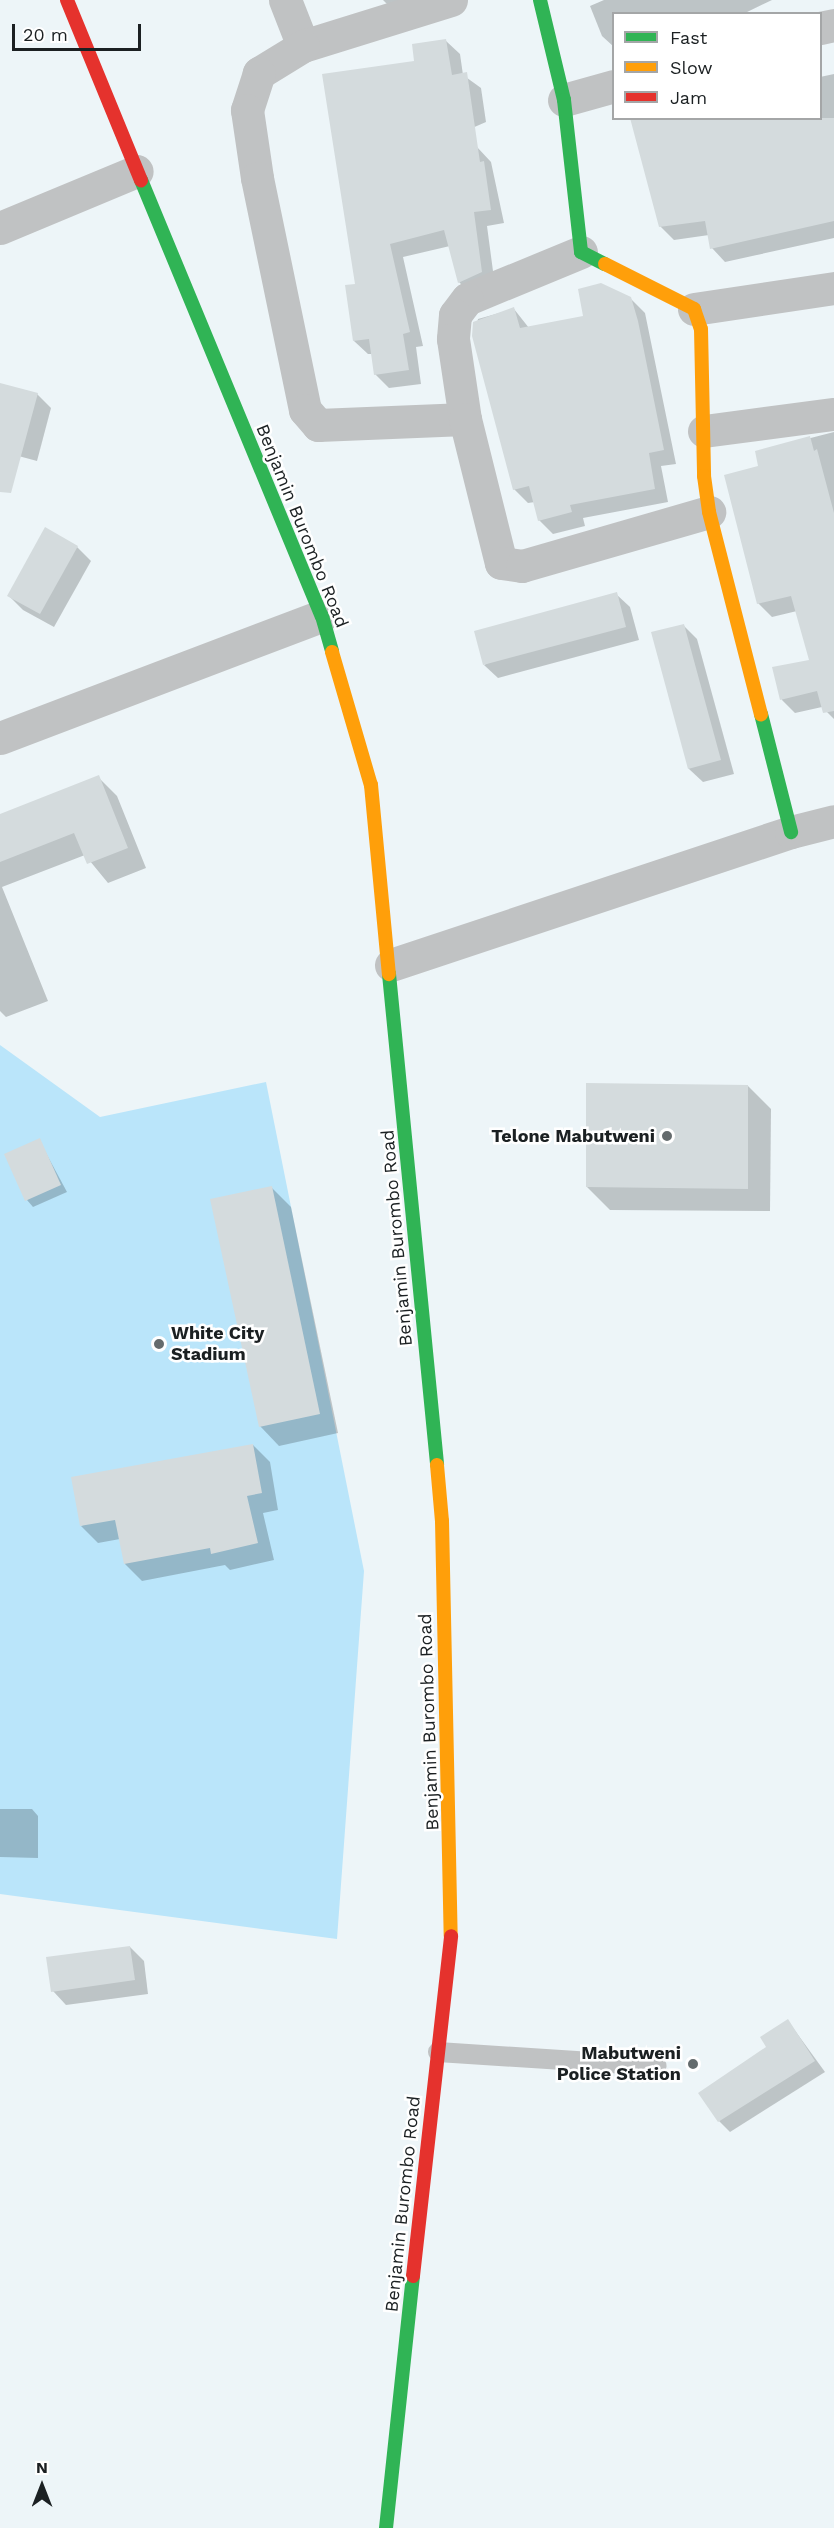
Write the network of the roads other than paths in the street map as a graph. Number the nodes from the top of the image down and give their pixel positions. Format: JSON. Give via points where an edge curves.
{"nodes":[{"id":1,"x":67,"y":0,"type":"edge"},
{"id":2,"x":285,"y":0,"type":"edge"},
{"id":3,"x":451,"y":0,"type":"edge"},
{"id":4,"x":540,"y":0,"type":"edge"},
{"id":5,"x":303,"y":46,"type":"junction"},
{"id":6,"x":612,"y":87,"type":"edge"},
{"id":7,"x":564,"y":100,"type":"junction"},
{"id":8,"x":136,"y":171,"type":"junction"},
{"id":9,"x":0,"y":228,"type":"edge"},
{"id":10,"x":581,"y":252,"type":"junction"},
{"id":11,"x":834,"y":288,"type":"edge"},
{"id":12,"x":694,"y":309,"type":"junction"},
{"id":13,"x":834,"y":414,"type":"edge"},
{"id":14,"x":465,"y":419,"type":"junction"},
{"id":15,"x":704,"y":431,"type":"junction"},
{"id":16,"x":709,"y":512,"type":"junction"},
{"id":17,"x":322,"y":616,"type":"junction"},
{"id":18,"x":0,"y":738,"type":"edge"},
{"id":19,"x":834,"y":821,"type":"edge"},
{"id":20,"x":791,"y":832,"type":"junction"},
{"id":21,"x":391,"y":965,"type":"junction"},
{"id":22,"x":438,"y":2052,"type":"junction"},
{"id":23,"x":657,"y":2066,"type":"dead end"},
{"id":24,"x":386,"y":2528,"type":"edge"}],
"edges":[{"from":1,"to":8,"type":"street","name":"Benjamin Burombo Road"},
{"from":2,"to":5,"type":"street"},
{"from":3,"to":5,"type":"street"},
{"from":4,"to":7,"type":"street"},
{"from":5,"to":14,"type":"street","via":[[259,73],[247,110],[257,178],[305,410],[318,425]]},
{"from":6,"to":7,"type":"street"},
{"from":7,"to":10,"type":"street"},
{"from":8,"to":9,"type":"street"},
{"from":8,"to":17,"type":"street","name":"Benjamin Burombo Road"},
{"from":10,"to":12,"type":"street"},
{"from":10,"to":14,"type":"street","via":[[467,299],[455,315],[453,339]]},
{"from":11,"to":12,"type":"street"},
{"from":12,"to":15,"type":"street","via":[[701,328]]},
{"from":13,"to":15,"type":"street"},
{"from":14,"to":16,"type":"street","via":[[501,563],[522,566]]},
{"from":15,"to":16,"type":"street"},
{"from":16,"to":20,"type":"street"},
{"from":17,"to":18,"type":"street"},
{"from":17,"to":21,"type":"street","name":"Benjamin Burombo Road","via":[[370,785]]},
{"from":19,"to":20,"type":"street"},
{"from":20,"to":21,"type":"street"},
{"from":21,"to":22,"type":"street","name":"Benjamin Burombo Road","via":[[442,1521],[453,1913]]},
{"from":22,"to":23,"type":"lane"},
{"from":22,"to":24,"type":"street","name":"Benjamin Burombo Road"}]}
